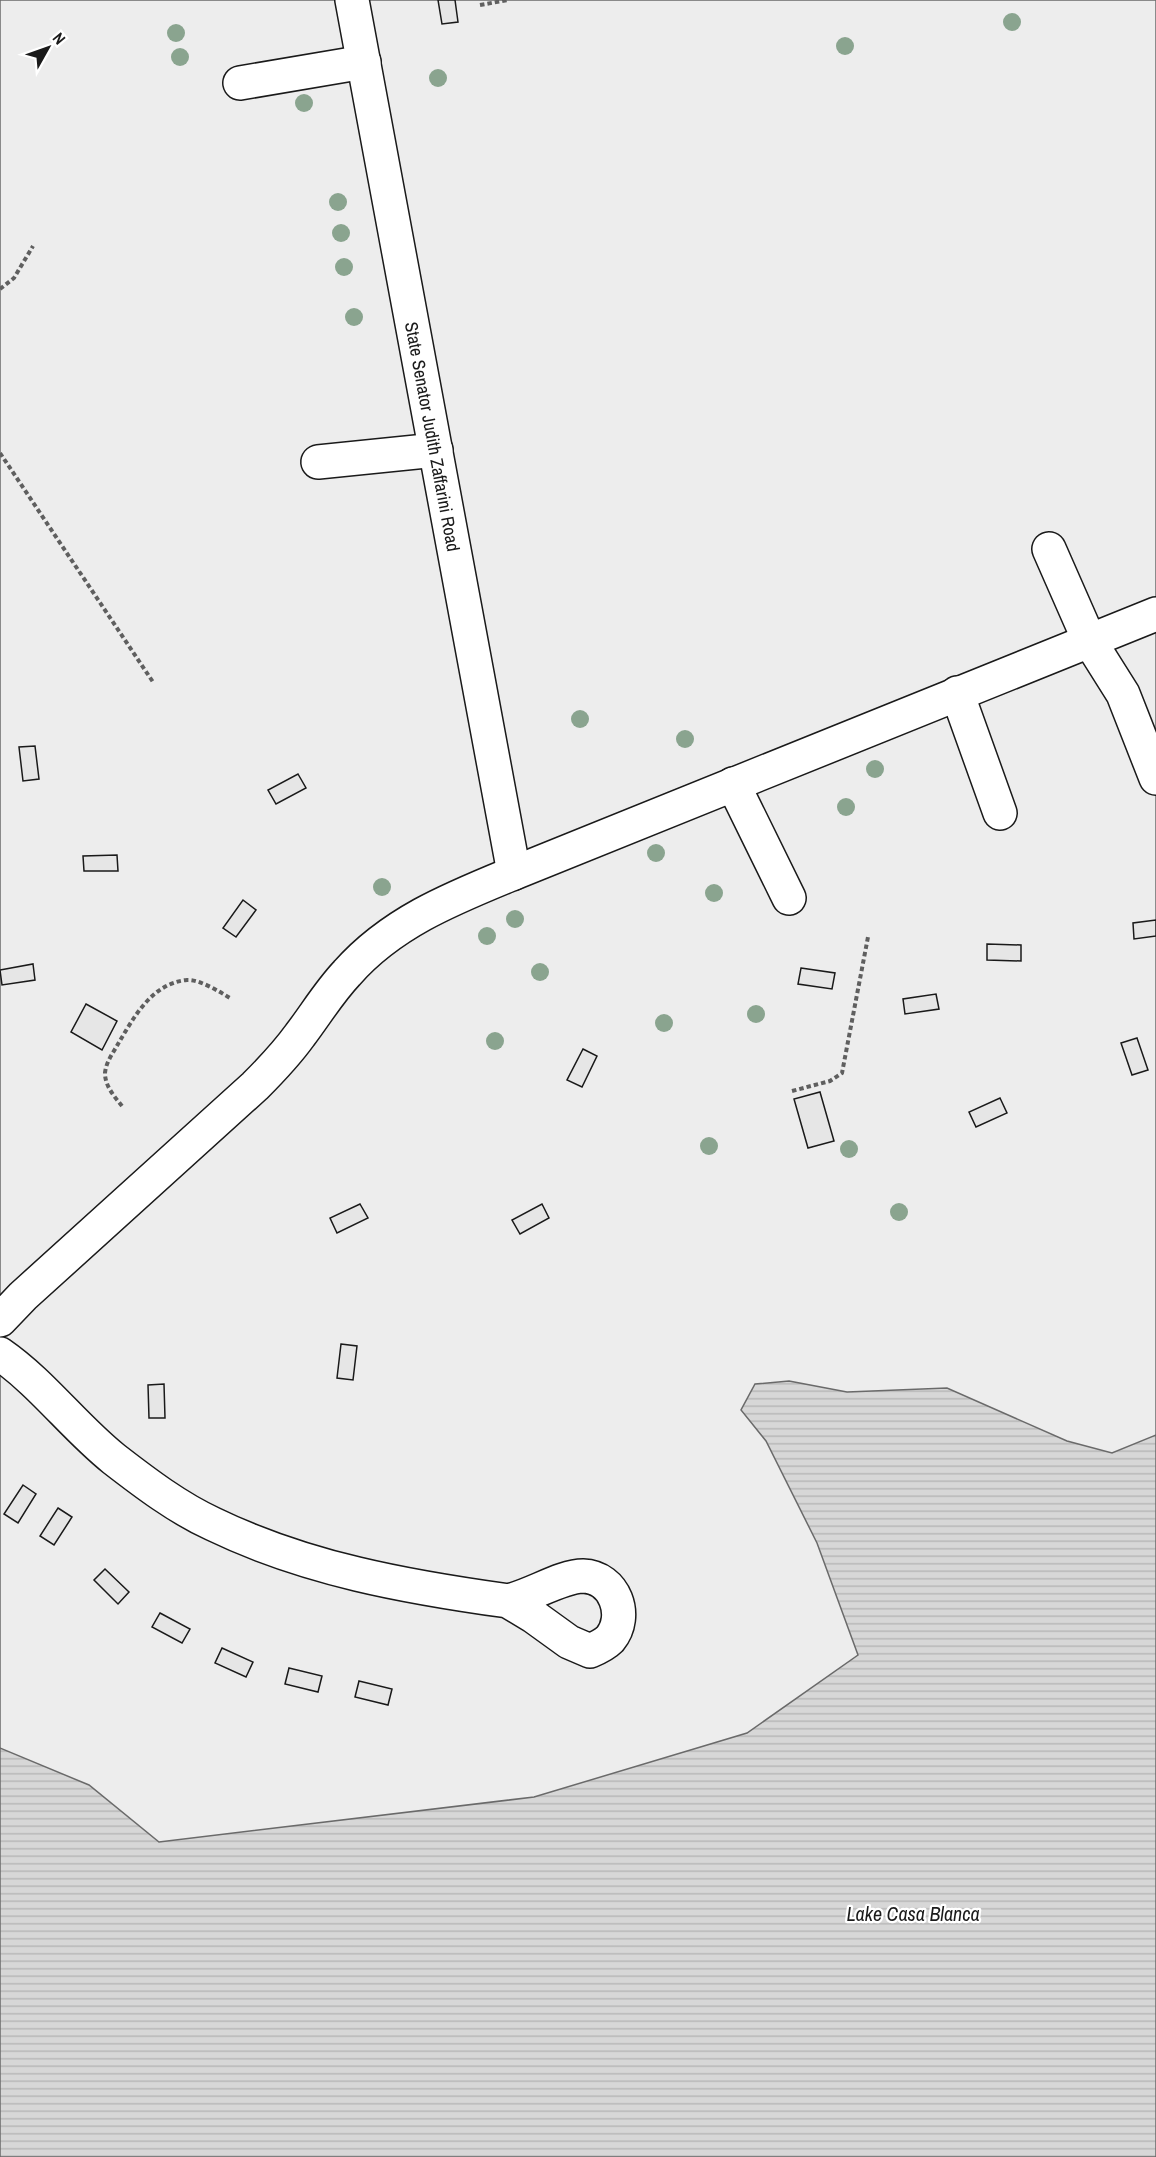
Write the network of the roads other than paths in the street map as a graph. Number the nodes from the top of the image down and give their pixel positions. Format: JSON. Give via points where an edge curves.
{"nodes":[{"id":1,"x":352,"y":0,"type":"edge"},
{"id":2,"x":363,"y":62,"type":"junction"},
{"id":3,"x":240,"y":83,"type":"dead end"},
{"id":4,"x":436,"y":450,"type":"junction"},
{"id":5,"x":318,"y":462,"type":"dead end"},
{"id":6,"x":1049,"y":549,"type":"dead end"},
{"id":7,"x":1156,"y":614,"type":"edge"},
{"id":8,"x":1089,"y":640,"type":"junction"},
{"id":9,"x":957,"y":693,"type":"junction"},
{"id":10,"x":1156,"y":778,"type":"edge"},
{"id":11,"x":733,"y":784,"type":"junction"},
{"id":12,"x":1000,"y":813,"type":"dead end"},
{"id":13,"x":514,"y":873,"type":"junction"},
{"id":14,"x":789,"y":898,"type":"dead end"},
{"id":15,"x":0,"y":1320,"type":"edge"},
{"id":16,"x":0,"y":1354,"type":"edge"},
{"id":17,"x":508,"y":1601,"type":"dead end"}],
"edges":[{"from":1,"to":2,"type":"street","name":"State Senator Judith Zaffarini Road"},
{"from":2,"to":3,"type":"street"},
{"from":2,"to":4,"type":"street","name":"State Senator Judith Zaffarini Road"},
{"from":4,"to":5,"type":"street"},
{"from":4,"to":13,"type":"street","name":"State Senator Judith Zaffarini Road"},
{"from":6,"to":8,"type":"street"},
{"from":7,"to":8,"type":"street"},
{"from":8,"to":9,"type":"street"},
{"from":8,"to":10,"type":"street","via":[[1123,694]]},
{"from":9,"to":11,"type":"street"},
{"from":9,"to":12,"type":"street"},
{"from":11,"to":13,"type":"street"},
{"from":11,"to":14,"type":"street"},
{"from":13,"to":15,"type":"street","via":[[424,912],[371,949],[329,993],[282,1059]]},
{"from":16,"to":17,"type":"street","via":[[112,1457],[212,1524],[339,1569],[422,1589]]}]}
